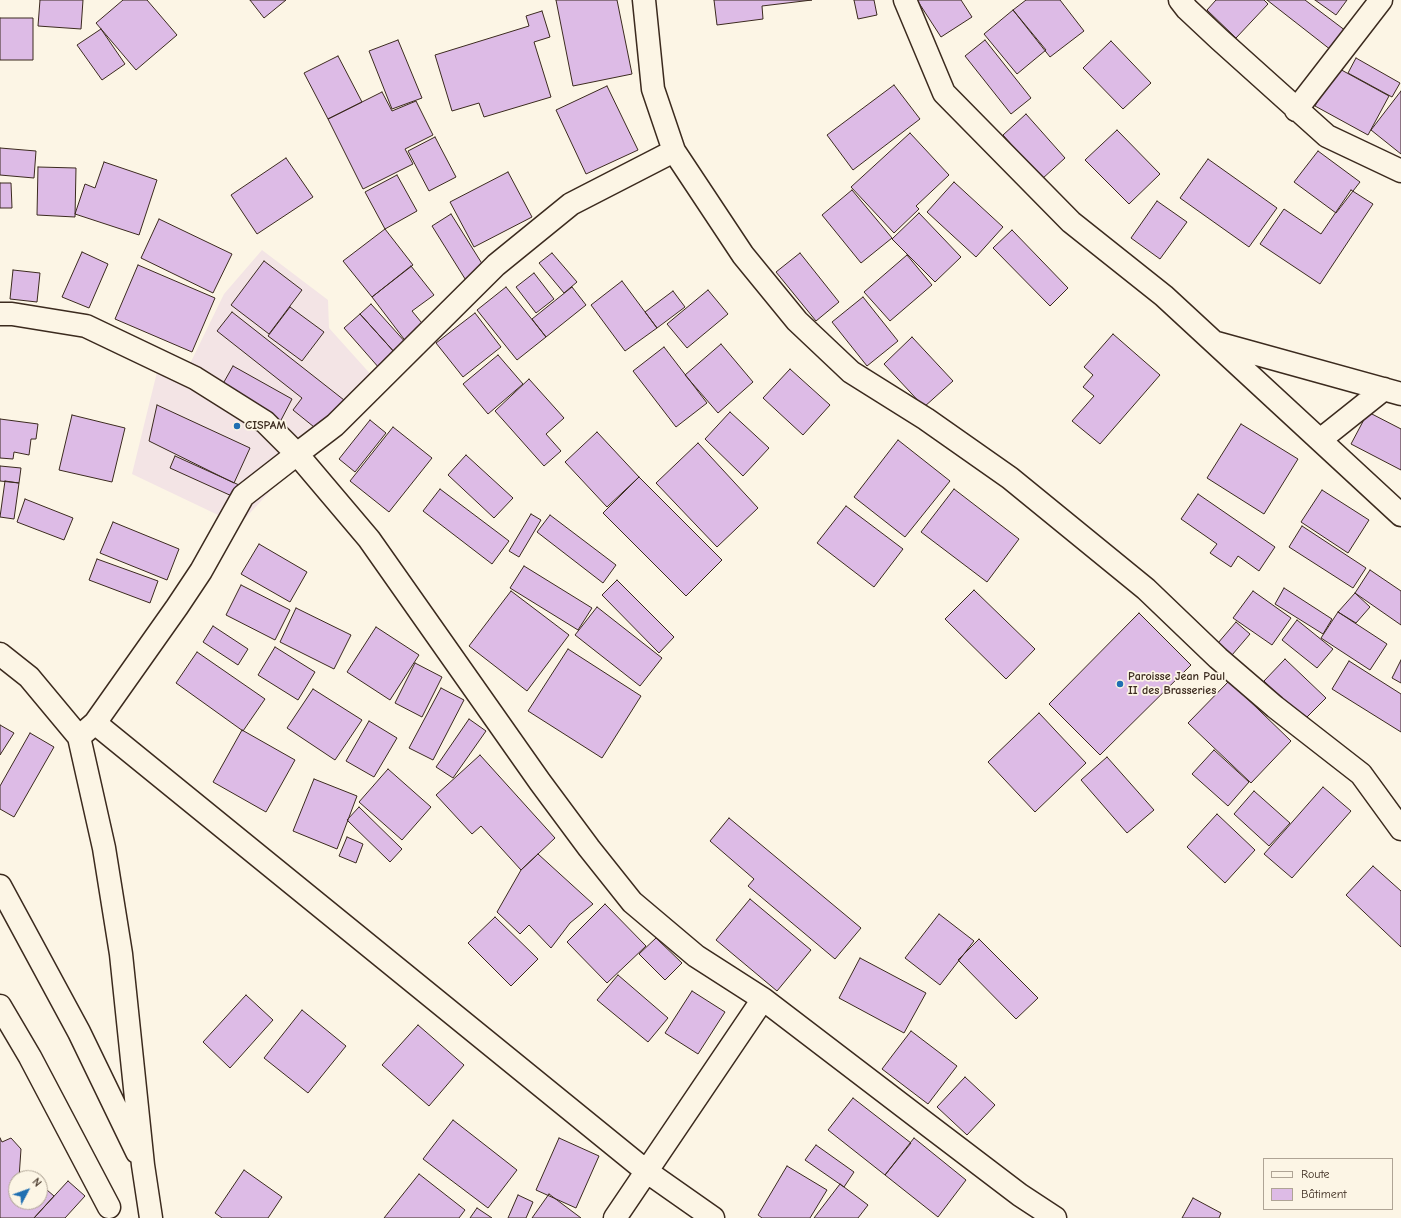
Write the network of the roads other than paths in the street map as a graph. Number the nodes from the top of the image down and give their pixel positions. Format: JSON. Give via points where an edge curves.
{"nodes":[{"id":1,"x":644,"y":0,"type":"edge"},
{"id":2,"x":905,"y":0,"type":"edge"},
{"id":3,"x":1180,"y":0,"type":"edge"},
{"id":4,"x":1381,"y":0,"type":"edge"},
{"id":5,"x":1296,"y":110,"type":"junction"},
{"id":6,"x":674,"y":151,"type":"junction"},
{"id":7,"x":1401,"y":171,"type":"edge"},
{"id":8,"x":0,"y":314,"type":"edge"},
{"id":9,"x":1214,"y":342,"type":"junction"},
{"id":10,"x":1392,"y":391,"type":"edge"},
{"id":11,"x":1320,"y":440,"type":"junction"},
{"id":12,"x":297,"y":454,"type":"junction"},
{"id":13,"x":1401,"y":515,"type":"edge"},
{"id":14,"x":0,"y":654,"type":"edge"},
{"id":15,"x":95,"y":723,"type":"junction"},
{"id":16,"x":78,"y":737,"type":"junction"},
{"id":17,"x":1401,"y":829,"type":"edge"},
{"id":18,"x":0,"y":886,"type":"edge"},
{"id":19,"x":763,"y":999,"type":"junction"},
{"id":20,"x":0,"y":1006,"type":"edge"},
{"id":21,"x":143,"y":1165,"type":"junction"},
{"id":22,"x":646,"y":1171,"type":"junction"},
{"id":23,"x":110,"y":1214,"type":"edge"},
{"id":24,"x":151,"y":1218,"type":"edge"},
{"id":25,"x":615,"y":1218,"type":"edge"},
{"id":26,"x":713,"y":1218,"type":"edge"},
{"id":27,"x":1055,"y":1218,"type":"edge"}],
"edges":[{"from":1,"to":6,"type":"street","via":[[653,89]]},
{"from":2,"to":9,"type":"street","via":[[944,93],[1071,222],[1164,296]]},
{"from":3,"to":5,"type":"street"},
{"from":4,"to":5,"type":"street"},
{"from":5,"to":7,"type":"street","via":[[1327,136]]},
{"from":6,"to":12,"type":"street","via":[[571,204],[496,265],[335,425]]},
{"from":6,"to":17,"type":"street","via":[[743,255],[797,321],[851,372],[926,419],[1010,478],[1146,589],[1218,658],[1275,707],[1361,774]]},
{"from":8,"to":12,"type":"street","via":[[86,326],[195,378],[265,422]]},
{"from":9,"to":10,"type":"street"},
{"from":9,"to":11,"type":"street"},
{"from":10,"to":11,"type":"street"},
{"from":11,"to":13,"type":"street"},
{"from":12,"to":15,"type":"street","via":[[243,496],[181,601]]},
{"from":12,"to":19,"type":"street","via":[[369,539],[535,776],[632,902],[696,956]]},
{"from":14,"to":16,"type":"street","via":[[29,677]]},
{"from":15,"to":16,"type":"street"},
{"from":15,"to":22,"type":"street"},
{"from":16,"to":21,"type":"street","via":[[104,848],[120,946]]},
{"from":18,"to":21,"type":"street","via":[[79,1032]]},
{"from":19,"to":22,"type":"street"},
{"from":19,"to":27,"type":"street","via":[[929,1127]]},
{"from":20,"to":23,"type":"street","via":[[30,1057]]},
{"from":21,"to":24,"type":"street"},
{"from":22,"to":25,"type":"street"},
{"from":22,"to":26,"type":"street"}]}
